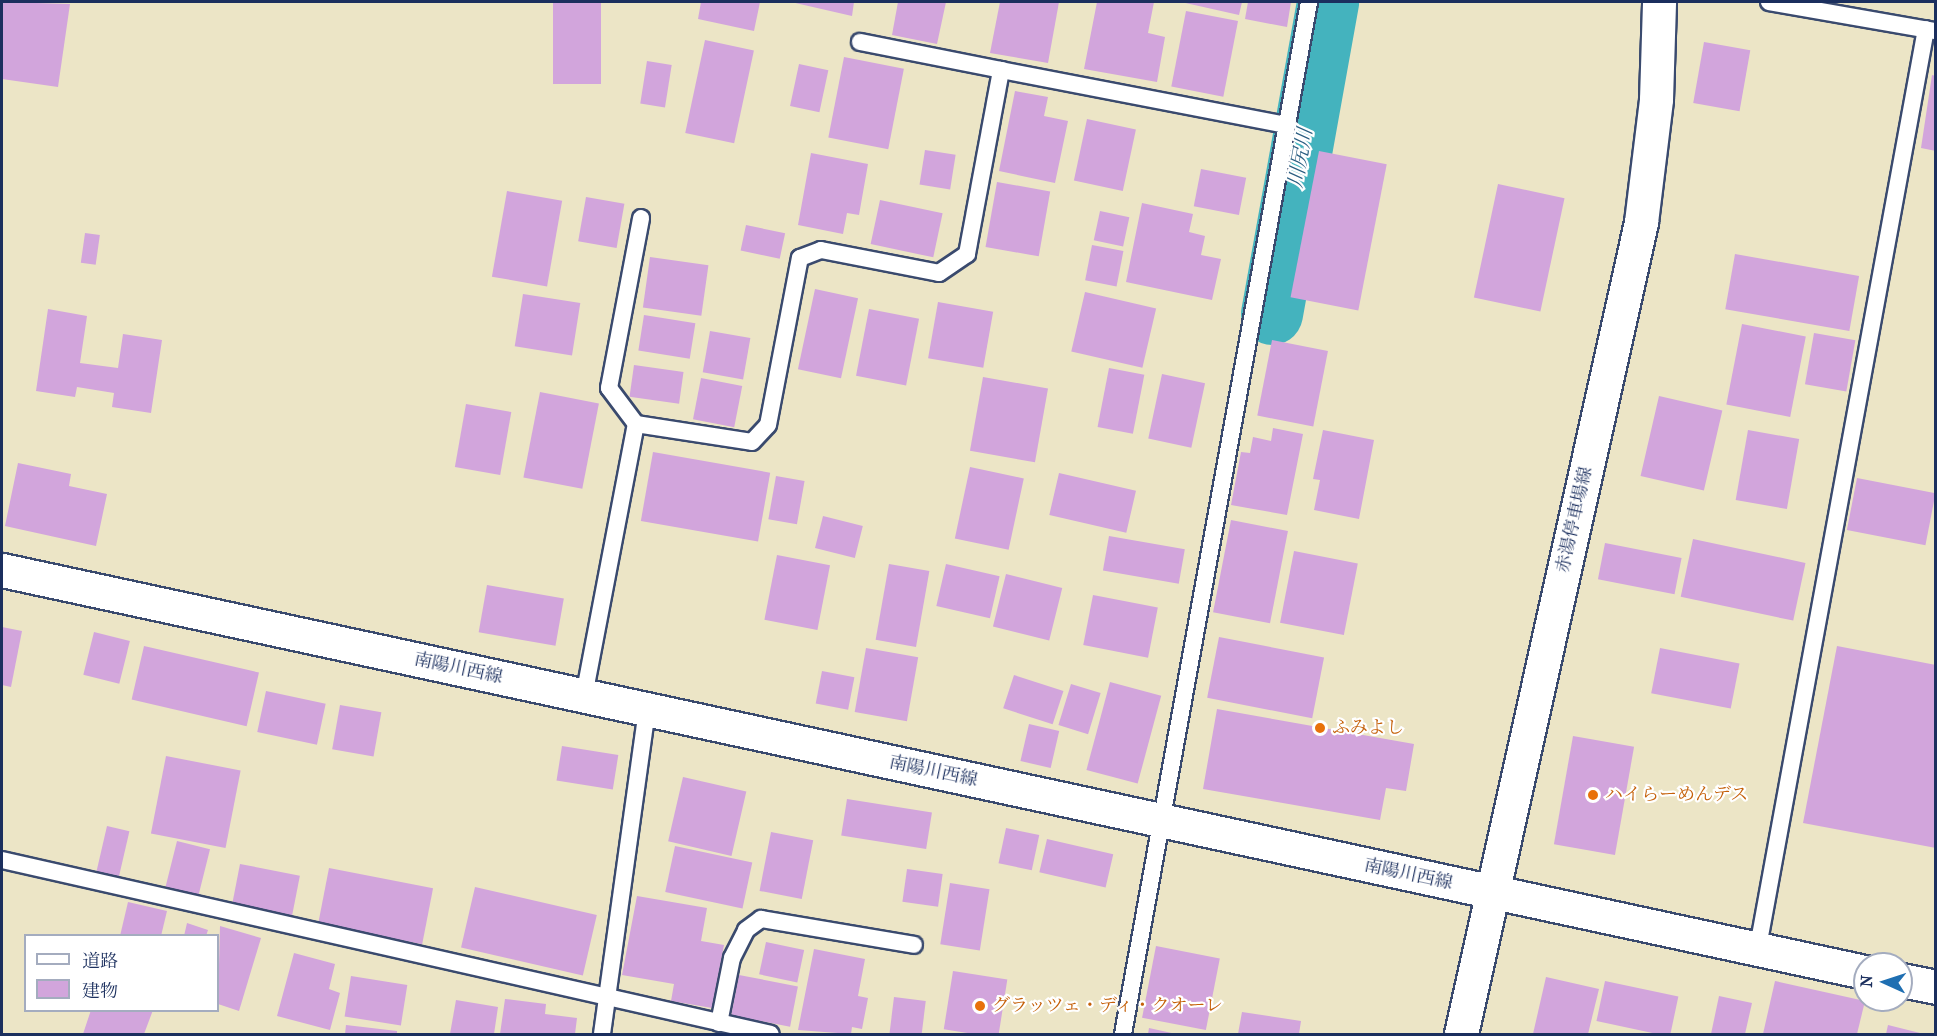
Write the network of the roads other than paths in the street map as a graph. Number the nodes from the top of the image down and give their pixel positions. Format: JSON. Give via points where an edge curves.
{"nodes":[{"id":1,"x":1309,"y":2,"type":"edge"},
{"id":2,"x":1659,"y":2,"type":"edge"},
{"id":3,"x":1769,"y":2,"type":"edge"},
{"id":4,"x":1931,"y":30,"type":"edge"},
{"id":5,"x":860,"y":42,"type":"dead end"},
{"id":6,"x":1001,"y":70,"type":"junction"},
{"id":7,"x":1287,"y":125,"type":"junction"},
{"id":8,"x":641,"y":218,"type":"dead end"},
{"id":9,"x":636,"y":424,"type":"junction"},
{"id":10,"x":2,"y":570,"type":"edge"},
{"id":11,"x":584,"y":696,"type":"junction"},
{"id":12,"x":647,"y":711,"type":"junction"},
{"id":13,"x":1164,"y":822,"type":"junction"},
{"id":14,"x":2,"y":860,"type":"edge"},
{"id":15,"x":1491,"y":893,"type":"junction"},
{"id":16,"x":914,"y":945,"type":"dead end"},
{"id":17,"x":1758,"y":947,"type":"junction"},
{"id":18,"x":1853,"y":969,"type":"edge"},
{"id":19,"x":1913,"y":982,"type":"edge"},
{"id":20,"x":1935,"y":987,"type":"edge"},
{"id":21,"x":607,"y":1000,"type":"junction"},
{"id":22,"x":720,"y":1023,"type":"junction"},
{"id":23,"x":602,"y":1035,"type":"edge"},
{"id":24,"x":771,"y":1035,"type":"edge"},
{"id":25,"x":1123,"y":1035,"type":"edge"},
{"id":26,"x":1461,"y":1035,"type":"edge"}],
"edges":[{"from":1,"to":7,"type":"lane"},
{"from":2,"to":15,"type":"main road","name":"赤湯停車場線","via":[[1656,99],[1641,222]]},
{"from":3,"to":4,"type":"lane"},
{"from":4,"to":17,"type":"lane"},
{"from":5,"to":6,"type":"lane"},
{"from":6,"to":7,"type":"lane"},
{"from":6,"to":9,"type":"lane","via":[[967,254],[939,273],[820,250],[800,258],[768,425],[752,442]]},
{"from":7,"to":13,"type":"lane"},
{"from":8,"to":9,"type":"lane","via":[[609,388]]},
{"from":9,"to":11,"type":"lane"},
{"from":10,"to":11,"type":"main road","name":"南陽川西線"},
{"from":11,"to":12,"type":"main road","name":"南陽川西線"},
{"from":12,"to":13,"type":"main road","name":"南陽川西線"},
{"from":12,"to":21,"type":"lane"},
{"from":13,"to":15,"type":"main road","name":"南陽川西線"},
{"from":13,"to":25,"type":"lane"},
{"from":14,"to":21,"type":"lane"},
{"from":15,"to":17,"type":"main road","name":"南陽川西線"},
{"from":15,"to":26,"type":"main road","name":"赤湯停車場線"},
{"from":16,"to":22,"type":"lane","via":[[761,919],[746,930],[732,958]]},
{"from":17,"to":18,"type":"main road","name":"南陽川西線"},
{"from":19,"to":20,"type":"main road"},
{"from":21,"to":22,"type":"lane"},
{"from":21,"to":23,"type":"lane"},
{"from":22,"to":24,"type":"lane"}]}
